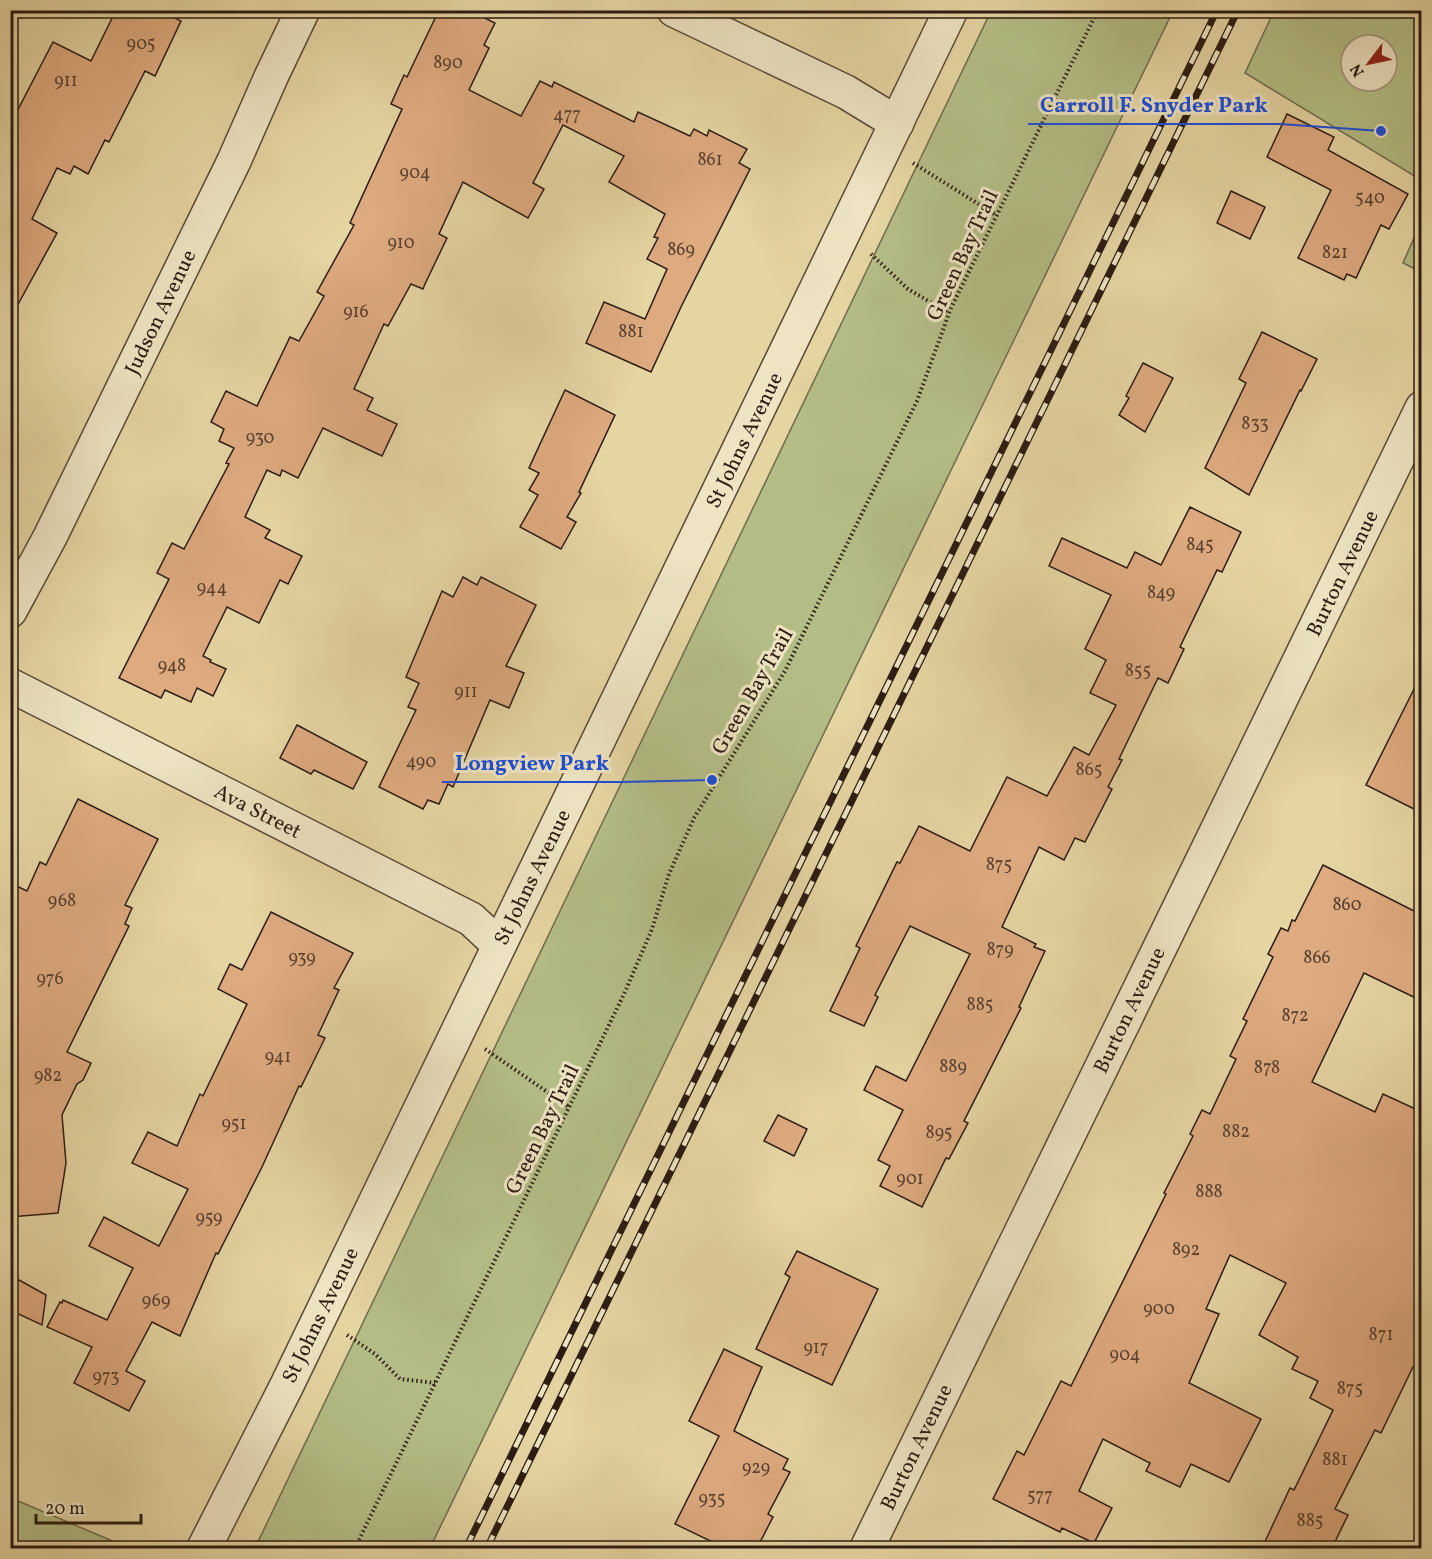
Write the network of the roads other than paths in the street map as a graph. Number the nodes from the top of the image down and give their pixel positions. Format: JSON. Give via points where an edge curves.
{"nodes":[{"id":1,"x":303,"y":10,"type":"edge"},
{"id":2,"x":674,"y":10,"type":"edge"},
{"id":3,"x":951,"y":10,"type":"edge"},
{"id":4,"x":897,"y":123,"type":"junction"},
{"id":5,"x":1422,"y":408,"type":"edge"},
{"id":6,"x":10,"y":610,"type":"edge"},
{"id":7,"x":10,"y":686,"type":"edge"},
{"id":8,"x":500,"y":945,"type":"junction"},
{"id":9,"x":874,"y":1546,"type":"edge"},
{"id":10,"x":204,"y":1548,"type":"edge"}],
"edges":[{"from":1,"to":6,"type":"street","name":"Judson Avenue","via":[[223,183],[50,537]]},
{"from":2,"to":4,"type":"street","via":[[846,92]]},
{"from":3,"to":4,"type":"street","name":"St Johns Avenue"},
{"from":4,"to":8,"type":"street","name":"St Johns Avenue"},
{"from":5,"to":9,"type":"street","name":"Burton Avenue"},
{"from":7,"to":8,"type":"street","name":"Ava Street","via":[[471,919]]},
{"from":8,"to":10,"type":"street","name":"St Johns Avenue"}]}
